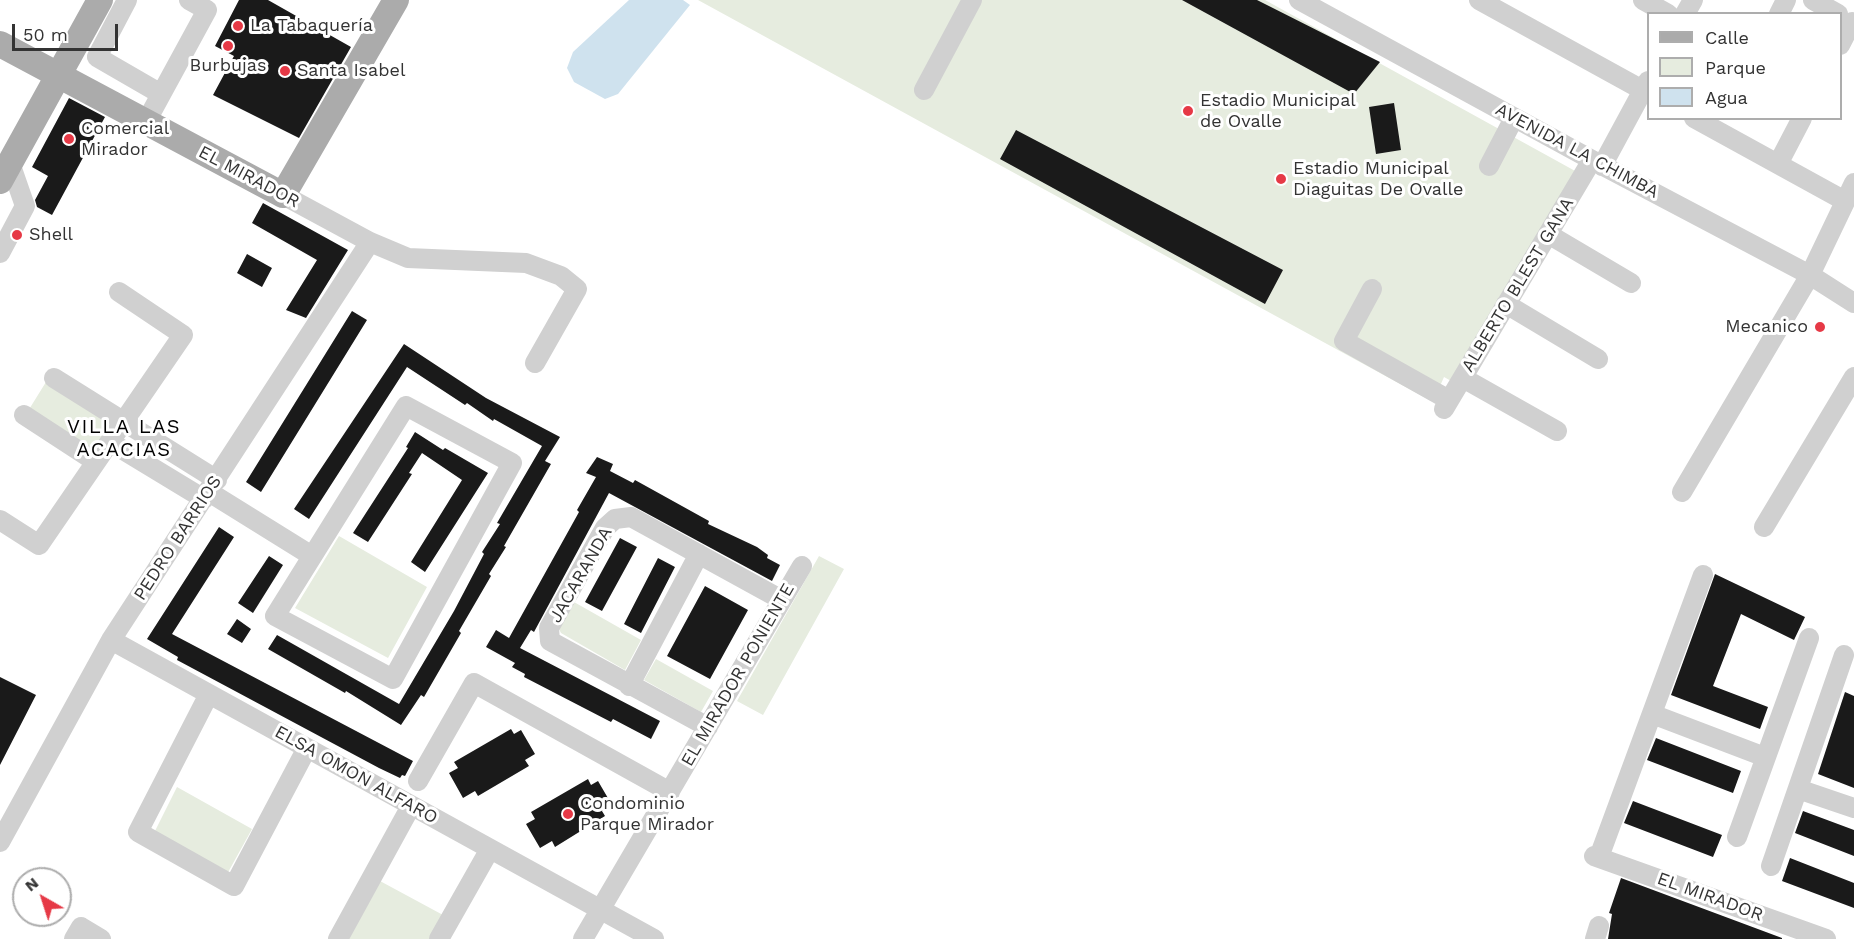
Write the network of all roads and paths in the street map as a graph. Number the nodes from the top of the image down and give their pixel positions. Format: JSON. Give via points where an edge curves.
{"nodes":[{"id":1,"x":100,"y":0,"type":"edge"},
{"id":2,"x":128,"y":0,"type":"edge"},
{"id":3,"x":189,"y":0,"type":"edge"},
{"id":4,"x":396,"y":0,"type":"edge"},
{"id":5,"x":972,"y":0,"type":"edge"},
{"id":6,"x":1299,"y":0,"type":"edge"},
{"id":7,"x":1643,"y":0,"type":"edge"},
{"id":8,"x":1813,"y":0,"type":"edge"},
{"id":9,"x":1488,"y":2,"type":"edge"},
{"id":10,"x":1664,"y":12,"type":"edge"},
{"id":11,"x":1835,"y":12,"type":"edge"},
{"id":12,"x":1846,"y":18,"type":"edge"},
{"id":13,"x":112,"y":28,"type":"junction"},
{"id":14,"x":1842,"y":36,"type":"edge"},
{"id":15,"x":79,"y":38,"type":"junction"},
{"id":16,"x":0,"y":44,"type":"edge"},
{"id":17,"x":58,"y":75,"type":"junction"},
{"id":18,"x":1647,"y":88,"type":"edge"},
{"id":19,"x":924,"y":90,"type":"dead end"},
{"id":20,"x":161,"y":94,"type":"junction"},
{"id":21,"x":1514,"y":118,"type":"junction"},
{"id":22,"x":1702,"y":120,"type":"edge"},
{"id":23,"x":1801,"y":120,"type":"edge"},
{"id":24,"x":146,"y":122,"type":"junction"},
{"id":25,"x":1719,"y":124,"type":"edge"},
{"id":26,"x":1597,"y":163,"type":"junction"},
{"id":27,"x":1778,"y":165,"type":"junction"},
{"id":28,"x":1489,"y":166,"type":"dead end"},
{"id":29,"x":5,"y":172,"type":"edge"},
{"id":30,"x":1850,"y":194,"type":"edge"},
{"id":31,"x":283,"y":195,"type":"junction"},
{"id":32,"x":1548,"y":234,"type":"junction"},
{"id":33,"x":370,"y":242,"type":"junction"},
{"id":34,"x":0,"y":253,"type":"edge"},
{"id":35,"x":1810,"y":275,"type":"junction"},
{"id":36,"x":1631,"y":283,"type":"dead end"},
{"id":37,"x":1372,"y":289,"type":"dead end"},
{"id":38,"x":119,"y":292,"type":"dead end"},
{"id":39,"x":1854,"y":303,"type":"edge"},
{"id":40,"x":1506,"y":304,"type":"junction"},
{"id":41,"x":1598,"y":359,"type":"dead end"},
{"id":42,"x":535,"y":363,"type":"dead end"},
{"id":43,"x":1854,"y":376,"type":"edge"},
{"id":44,"x":54,"y":378,"type":"dead end"},
{"id":45,"x":1463,"y":378,"type":"junction"},
{"id":46,"x":24,"y":415,"type":"dead end"},
{"id":47,"x":123,"y":423,"type":"junction"},
{"id":48,"x":1557,"y":431,"type":"dead end"},
{"id":49,"x":110,"y":442,"type":"junction"},
{"id":50,"x":96,"y":462,"type":"junction"},
{"id":51,"x":210,"y":490,"type":"junction"},
{"id":52,"x":1682,"y":492,"type":"dead end"},
{"id":53,"x":0,"y":520,"type":"edge"},
{"id":54,"x":1764,"y":527,"type":"dead end"},
{"id":55,"x":699,"y":554,"type":"junction"},
{"id":56,"x":312,"y":556,"type":"junction"},
{"id":57,"x":802,"y":566,"type":"dead end"},
{"id":58,"x":1703,"y":575,"type":"dead end"},
{"id":59,"x":782,"y":600,"type":"junction"},
{"id":60,"x":1809,"y":638,"type":"dead end"},
{"id":61,"x":111,"y":640,"type":"junction"},
{"id":62,"x":1844,"y":655,"type":"dead end"},
{"id":63,"x":629,"y":686,"type":"junction"},
{"id":64,"x":209,"y":694,"type":"junction"},
{"id":65,"x":1652,"y":714,"type":"junction"},
{"id":66,"x":708,"y":727,"type":"junction"},
{"id":67,"x":307,"y":748,"type":"junction"},
{"id":68,"x":1765,"y":757,"type":"junction"},
{"id":69,"x":418,"y":781,"type":"dead end"},
{"id":70,"x":1798,"y":789,"type":"junction"},
{"id":71,"x":670,"y":792,"type":"junction"},
{"id":72,"x":411,"y":806,"type":"junction"},
{"id":73,"x":1854,"y":808,"type":"edge"},
{"id":74,"x":1737,"y":837,"type":"dead end"},
{"id":75,"x":0,"y":842,"type":"edge"},
{"id":76,"x":490,"y":849,"type":"junction"},
{"id":77,"x":1771,"y":866,"type":"dead end"},
{"id":78,"x":601,"y":910,"type":"junction"},
{"id":79,"x":74,"y":939,"type":"edge"},
{"id":80,"x":101,"y":939,"type":"edge"},
{"id":81,"x":338,"y":939,"type":"edge"},
{"id":82,"x":440,"y":939,"type":"edge"},
{"id":83,"x":583,"y":939,"type":"edge"},
{"id":84,"x":654,"y":939,"type":"edge"},
{"id":85,"x":1826,"y":939,"type":"edge"}],
"edges":[{"from":1,"to":15,"type":"main road"},
{"from":2,"to":13,"type":"street"},
{"from":3,"to":20,"type":"street","via":[[207,10]]},
{"from":4,"to":31,"type":"main road"},
{"from":5,"to":19,"type":"street"},
{"from":6,"to":21,"type":"street","name":"AVENIDA LA CHIMBA"},
{"from":7,"to":10,"type":"street"},
{"from":8,"to":11,"type":"street"},
{"from":9,"to":18,"type":"street"},
{"from":12,"to":14,"type":"street"},
{"from":13,"to":15,"type":"street"},
{"from":13,"to":20,"type":"street","via":[[97,57]]},
{"from":15,"to":17,"type":"main road"},
{"from":16,"to":17,"type":"main road","name":"EL MIRADOR"},
{"from":17,"to":24,"type":"main road","name":"EL MIRADOR"},
{"from":17,"to":29,"type":"main road"},
{"from":18,"to":26,"type":"street","name":"ALBERTO BLEST GANA"},
{"from":20,"to":24,"type":"street"},
{"from":21,"to":26,"type":"street","name":"AVENIDA LA CHIMBA"},
{"from":21,"to":28,"type":"street"},
{"from":22,"to":25,"type":"street"},
{"from":23,"to":27,"type":"street"},
{"from":24,"to":31,"type":"main road","name":"EL MIRADOR"},
{"from":25,"to":27,"type":"street"},
{"from":26,"to":32,"type":"street","name":"ALBERTO BLEST GANA"},
{"from":26,"to":35,"type":"street","name":"AVENIDA LA CHIMBA"},
{"from":27,"to":30,"type":"street"},
{"from":29,"to":34,"type":"street","via":[[25,206]]},
{"from":30,"to":35,"type":"street"},
{"from":31,"to":33,"type":"street","name":"EL MIRADOR"},
{"from":32,"to":36,"type":"street"},
{"from":32,"to":40,"type":"street","name":"ALBERTO BLEST GANA"},
{"from":33,"to":42,"type":"street","name":"EL MIRADOR","via":[[408,258],[526,263],[561,276],[577,289]]},
{"from":33,"to":51,"type":"street","name":"PEDRO BARRIOS"},
{"from":35,"to":39,"type":"street","name":"AVENIDA LA CHIMBA"},
{"from":35,"to":52,"type":"street"},
{"from":37,"to":45,"type":"street","name":"ALBERTO BLEST GANA","via":[[1344,341],[1447,405]]},
{"from":38,"to":47,"type":"street","via":[[183,335]]},
{"from":40,"to":41,"type":"street"},
{"from":40,"to":45,"type":"street","name":"ALBERTO BLEST GANA"},
{"from":43,"to":54,"type":"street"},
{"from":44,"to":47,"type":"street"},
{"from":45,"to":48,"type":"street"},
{"from":46,"to":50,"type":"street"},
{"from":47,"to":49,"type":"street"},
{"from":47,"to":51,"type":"street"},
{"from":49,"to":50,"type":"street"},
{"from":49,"to":51,"type":"street"},
{"from":50,"to":53,"type":"street","via":[[39,545]]},
{"from":51,"to":56,"type":"street"},
{"from":51,"to":61,"type":"street","name":"PEDRO BARRIOS"},
{"from":55,"to":59,"type":"street","name":"JACARANDA"},
{"from":55,"to":63,"type":"street"},
{"from":55,"to":63,"type":"street","name":"JACARANDA","via":[[631,517],[615,519],[605,528],[549,628],[550,641],[557,647]]},
{"from":56,"to":56,"type":"street","via":[[406,405],[512,463],[393,679],[274,616]]},
{"from":57,"to":59,"type":"street","name":"EL MIRADOR PONIENTE"},
{"from":58,"to":65,"type":"street"},
{"from":59,"to":66,"type":"street","name":"EL MIRADOR PONIENTE"},
{"from":60,"to":68,"type":"street"},
{"from":61,"to":64,"type":"street","name":"ELSA OMON ALFARO"},
{"from":61,"to":75,"type":"street","name":"PEDRO BARRIOS"},
{"from":62,"to":70,"type":"street"},
{"from":63,"to":66,"type":"street","name":"JACARANDA"},
{"from":64,"to":67,"type":"street","name":"ELSA OMON ALFARO"},
{"from":64,"to":67,"type":"street","via":[[138,832],[234,886]]},
{"from":65,"to":68,"type":"street"},
{"from":65,"to":85,"type":"street","name":"EL MIRADOR","via":[[1597,856]]},
{"from":66,"to":71,"type":"street","name":"EL MIRADOR PONIENTE"},
{"from":67,"to":72,"type":"street","name":"ELSA OMON ALFARO"},
{"from":68,"to":74,"type":"street"},
{"from":69,"to":71,"type":"street","via":[[474,683]]},
{"from":70,"to":73,"type":"street"},
{"from":70,"to":77,"type":"street"},
{"from":71,"to":78,"type":"street","name":"EL MIRADOR PONIENTE"},
{"from":72,"to":76,"type":"street","name":"ELSA OMON ALFARO"},
{"from":72,"to":81,"type":"street"},
{"from":76,"to":78,"type":"street","name":"ELSA OMON ALFARO"},
{"from":76,"to":82,"type":"street"},
{"from":78,"to":83,"type":"street","name":"EL MIRADOR PONIENTE"},
{"from":78,"to":84,"type":"street","name":"ELSA OMON ALFARO"},
{"from":79,"to":80,"type":"street","via":[[81,927]]}]}
